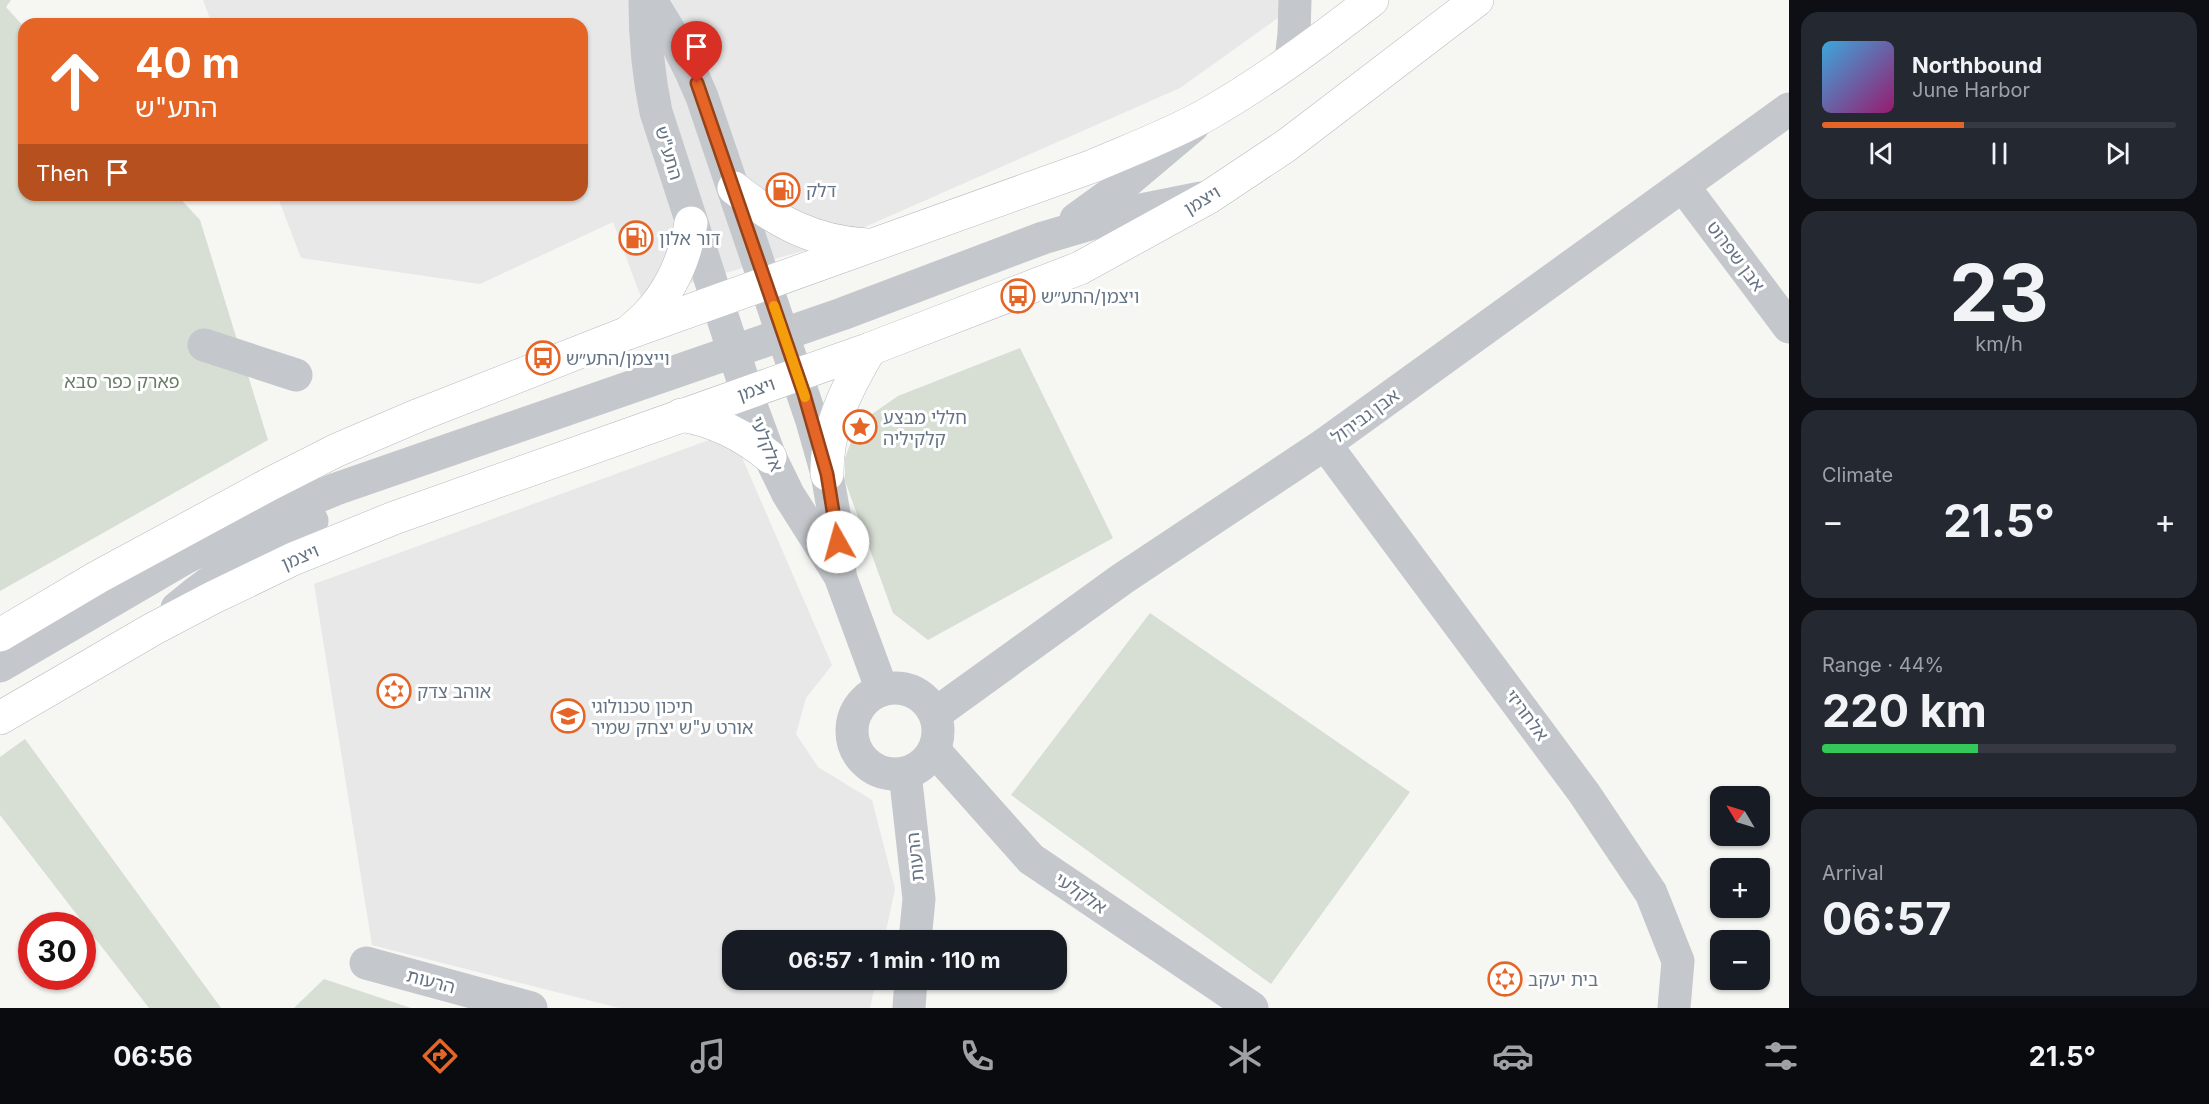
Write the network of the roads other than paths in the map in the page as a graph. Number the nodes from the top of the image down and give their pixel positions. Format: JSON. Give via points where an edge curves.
{"nodes":[{"id":1,"x":645,"y":0,"type":"edge"},
{"id":2,"x":650,"y":0,"type":"edge"},
{"id":3,"x":1295,"y":0,"type":"edge"},
{"id":4,"x":1372,"y":0,"type":"edge"},
{"id":5,"x":1477,"y":0,"type":"edge"},
{"id":6,"x":1291,"y":60,"type":"junction"},
{"id":7,"x":1789,"y":109,"type":"edge"},
{"id":8,"x":1204,"y":116,"type":"junction"},
{"id":9,"x":1683,"y":186,"type":"junction"},
{"id":10,"x":734,"y":188,"type":"junction"},
{"id":11,"x":1209,"y":197,"type":"junction"},
{"id":12,"x":691,"y":223,"type":"junction"},
{"id":13,"x":1043,"y":238,"type":"junction"},
{"id":14,"x":875,"y":245,"type":"junction"},
{"id":15,"x":766,"y":284,"type":"junction"},
{"id":16,"x":717,"y":302,"type":"junction"},
{"id":17,"x":1789,"y":327,"type":"edge"},
{"id":18,"x":625,"y":334,"type":"junction"},
{"id":19,"x":784,"y":334,"type":"junction"},
{"id":20,"x":204,"y":345,"type":"dead end"},
{"id":21,"x":870,"y":349,"type":"junction"},
{"id":22,"x":733,"y":351,"type":"junction"},
{"id":23,"x":296,"y":375,"type":"dead end"},
{"id":24,"x":798,"y":375,"type":"junction"},
{"id":25,"x":747,"y":392,"type":"junction"},
{"id":26,"x":681,"y":415,"type":"junction"},
{"id":27,"x":506,"y":430,"type":"junction"},
{"id":28,"x":1326,"y":444,"type":"junction"},
{"id":29,"x":770,"y":457,"type":"junction"},
{"id":30,"x":827,"y":474,"type":"junction"},
{"id":31,"x":840,"y":576,"type":"junction"},
{"id":32,"x":153,"y":629,"type":"junction"},
{"id":33,"x":0,"y":635,"type":"edge"},
{"id":34,"x":0,"y":666,"type":"edge"},
{"id":35,"x":882,"y":690,"type":"junction"},
{"id":36,"x":935,"y":714,"type":"junction"},
{"id":37,"x":0,"y":718,"type":"edge"},
{"id":38,"x":934,"y":750,"type":"junction"},
{"id":39,"x":905,"y":773,"type":"junction"},
{"id":40,"x":916,"y":930,"type":"edge"},
{"id":41,"x":366,"y":963,"type":"dead end"},
{"id":42,"x":910,"y":990,"type":"edge"},
{"id":43,"x":531,"y":1008,"type":"edge"},
{"id":44,"x":909,"y":1008,"type":"edge"},
{"id":45,"x":1252,"y":1008,"type":"edge"},
{"id":46,"x":1674,"y":1008,"type":"edge"}],
"edges":[{"from":1,"to":12,"type":"street","name":"התע\"ש","via":[[645,48],[656,112]]},
{"from":2,"to":10,"type":"street","via":[[691,69]]},
{"from":3,"to":6,"type":"street"},
{"from":4,"to":6,"type":"main road"},
{"from":5,"to":11,"type":"main road","name":"ויצמן","via":[[1287,145]]},
{"from":6,"to":8,"type":"main road"},
{"from":7,"to":9,"type":"street","name":"אבן גבירול"},
{"from":8,"to":13,"type":"street","via":[[1123,185]]},
{"from":8,"to":14,"type":"main road","via":[[1093,166]]},
{"from":9,"to":17,"type":"street","name":"אבן שפרוט"},
{"from":9,"to":28,"type":"street","name":"אבן גבירול"},
{"from":10,"to":14,"type":"main road","via":[[809,235]]},
{"from":10,"to":15,"type":"street"},
{"from":11,"to":13,"type":"street","via":[[1131,212]]},
{"from":11,"to":21,"type":"main road","name":"ויצמן","via":[[1080,268]]},
{"from":12,"to":16,"type":"street","name":"התע\"ש"},
{"from":12,"to":18,"type":"main road","via":[[687,245],[670,286],[651,311]]},
{"from":13,"to":19,"type":"street"},
{"from":14,"to":15,"type":"main road"},
{"from":15,"to":16,"type":"main road"},
{"from":15,"to":19,"type":"street"},
{"from":16,"to":18,"type":"main road"},
{"from":16,"to":22,"type":"street","name":"אלקלעי"},
{"from":18,"to":33,"type":"main road","via":[[337,450],[98,577]]},
{"from":19,"to":22,"type":"street"},
{"from":19,"to":24,"type":"street"},
{"from":20,"to":23,"type":"street"},
{"from":21,"to":24,"type":"main road","name":"ויצמן"},
{"from":21,"to":30,"type":"main road","via":[[834,424]]},
{"from":22,"to":25,"type":"street","name":"אלקלעי"},
{"from":22,"to":27,"type":"street"},
{"from":24,"to":25,"type":"main road","name":"ויצמן"},
{"from":24,"to":30,"type":"street","name":"אלקלעי"},
{"from":25,"to":26,"type":"main road","name":"ויצמן"},
{"from":25,"to":29,"type":"street","name":"אלקלעי"},
{"from":26,"to":29,"type":"main road","via":[[736,432]]},
{"from":26,"to":32,"type":"main road","name":"ויצמן","via":[[394,518],[283,564]]},
{"from":27,"to":32,"type":"street","via":[[263,546],[206,584]]},
{"from":27,"to":34,"type":"street","via":[[336,489],[266,519],[185,558]]},
{"from":28,"to":36,"type":"street","name":"אבן גבירול","via":[[1122,579]]},
{"from":28,"to":46,"type":"street","name":"אלחריזי","via":[[1584,793],[1651,893],[1678,961]]},
{"from":29,"to":31,"type":"street","name":"אלקלעי"},
{"from":30,"to":31,"type":"street","name":"אלקלעי"},
{"from":31,"to":35,"type":"street","name":"אלקלעי"},
{"from":32,"to":37,"type":"main road","name":"ויצמן"},
{"from":35,"to":36,"type":"street","via":[[910,691],[927,701]]},
{"from":35,"to":39,"type":"street","via":[[859,709],[853,723],[854,745],[870,767],[884,773]]},
{"from":36,"to":38,"type":"street","via":[[938,736]]},
{"from":38,"to":39,"type":"street","via":[[919,767]]},
{"from":38,"to":45,"type":"street","name":"אלקלעי","via":[[1031,859]]},
{"from":39,"to":40,"type":"street","name":"הרעות","via":[[919,899]]},
{"from":41,"to":43,"type":"street","name":"הרעות"},
{"from":42,"to":44,"type":"street"}]}
